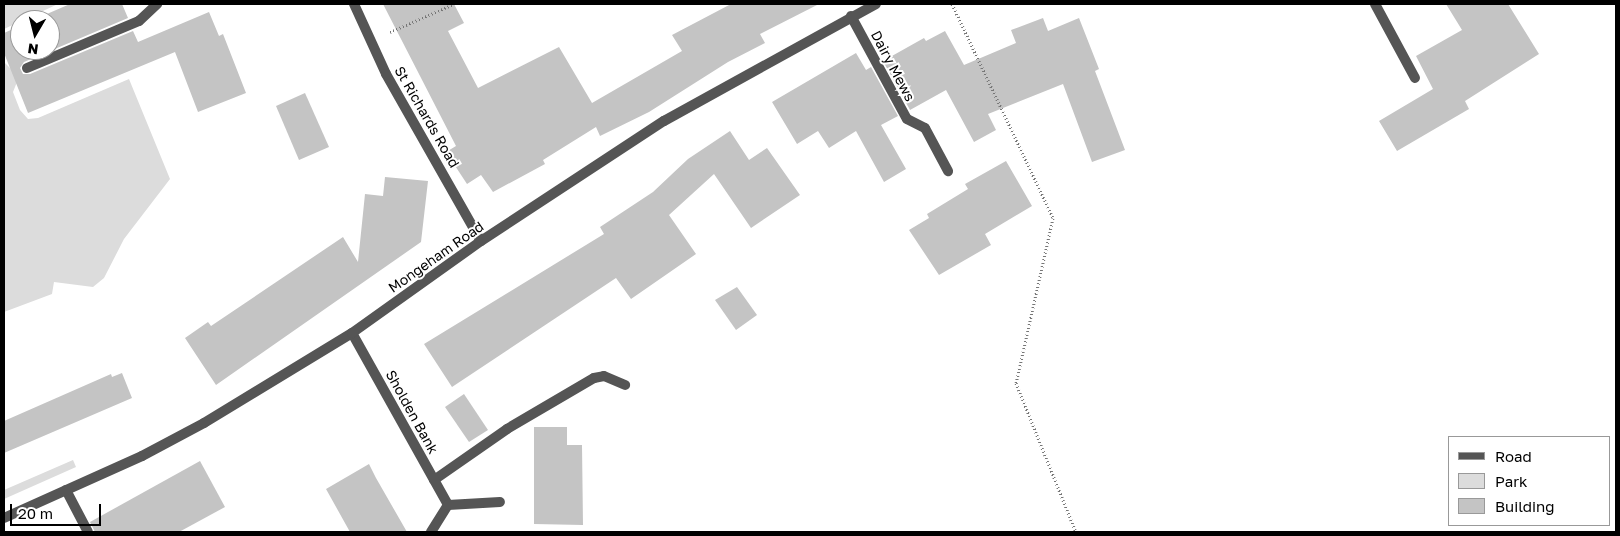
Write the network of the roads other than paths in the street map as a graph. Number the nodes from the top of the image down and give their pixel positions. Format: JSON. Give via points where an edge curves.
{"nodes":[{"id":1,"x":157,"y":4,"type":"edge"},
{"id":2,"x":354,"y":4,"type":"edge"},
{"id":3,"x":876,"y":4,"type":"edge"},
{"id":4,"x":1375,"y":4,"type":"edge"},
{"id":5,"x":851,"y":16,"type":"junction"},
{"id":6,"x":27,"y":68,"type":"dead end"},
{"id":7,"x":1415,"y":78,"type":"dead end"},
{"id":8,"x":948,"y":171,"type":"dead end"},
{"id":9,"x":481,"y":241,"type":"junction"},
{"id":10,"x":352,"y":333,"type":"junction"},
{"id":11,"x":624,"y":385,"type":"dead end"},
{"id":12,"x":434,"y":480,"type":"junction"},
{"id":13,"x":66,"y":490,"type":"junction"},
{"id":14,"x":500,"y":502,"type":"dead end"},
{"id":15,"x":448,"y":505,"type":"junction"},
{"id":16,"x":4,"y":518,"type":"edge"},
{"id":17,"x":88,"y":532,"type":"edge"},
{"id":18,"x":431,"y":532,"type":"edge"}],
"edges":[{"from":1,"to":6,"type":"street","via":[[139,21]]},
{"from":2,"to":9,"type":"street","name":"St Richards Road","via":[[369,41]]},
{"from":3,"to":5,"type":"street","name":"Mongeham Road"},
{"from":4,"to":7,"type":"street"},
{"from":5,"to":8,"type":"street","name":"Dairy Mews","via":[[906,120],[925,128]]},
{"from":5,"to":9,"type":"street","name":"Mongeham Road","via":[[698,101]]},
{"from":9,"to":10,"type":"street","name":"Mongeham Road"},
{"from":10,"to":12,"type":"street","name":"Sholden Bank"},
{"from":10,"to":13,"type":"street","name":"Mongeham Road","via":[[204,423]]},
{"from":11,"to":12,"type":"street","via":[[604,376],[594,378],[507,429]]},
{"from":12,"to":15,"type":"street","name":"Sholden Bank"},
{"from":13,"to":16,"type":"street","name":"Mongeham Road"},
{"from":13,"to":17,"type":"street"},
{"from":14,"to":15,"type":"street"},
{"from":15,"to":18,"type":"street"}]}
